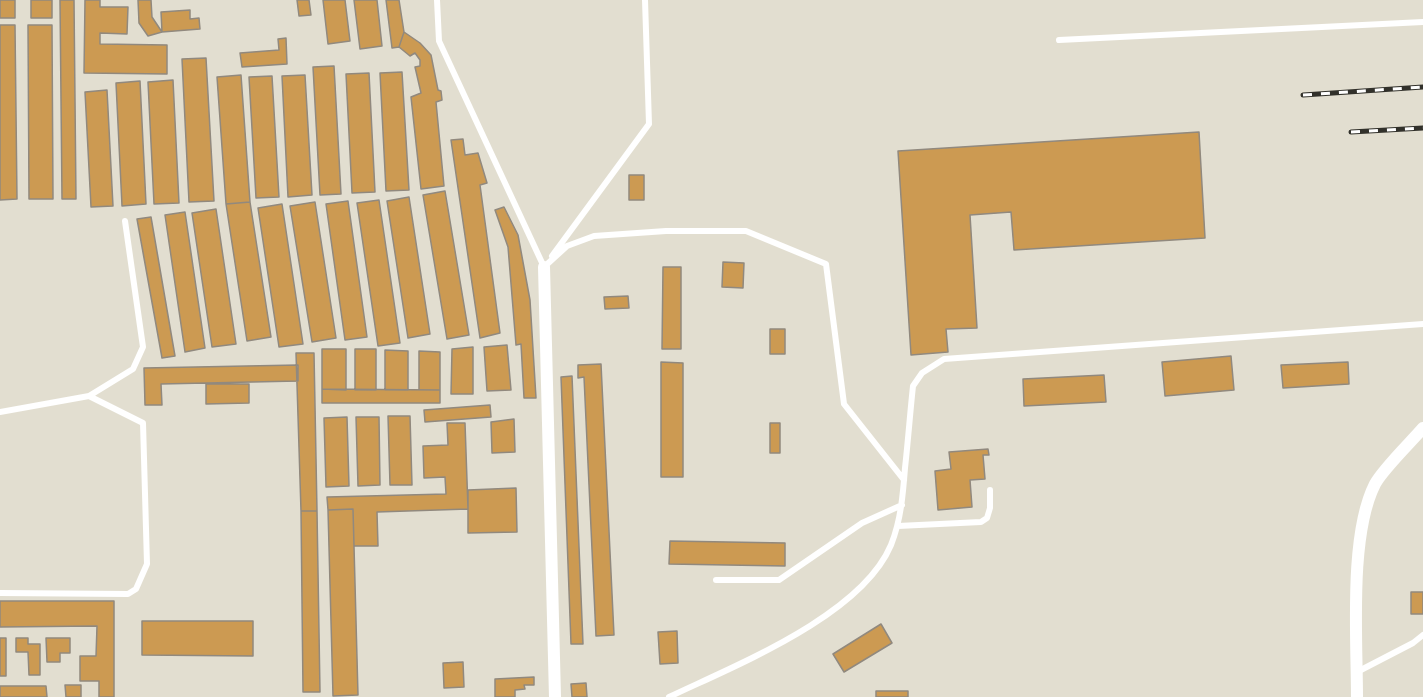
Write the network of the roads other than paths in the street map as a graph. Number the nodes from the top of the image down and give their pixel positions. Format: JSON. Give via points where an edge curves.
{"nodes":[{"id":1,"x":437,"y":0,"type":"edge"},
{"id":2,"x":645,"y":0,"type":"edge"},
{"id":3,"x":1423,"y":22,"type":"edge"},
{"id":4,"x":1059,"y":40,"type":"dead end"},
{"id":5,"x":125,"y":221,"type":"dead end"},
{"id":6,"x":544,"y":267,"type":"junction"},
{"id":7,"x":1423,"y":324,"type":"edge"},
{"id":8,"x":89,"y":396,"type":"junction"},
{"id":9,"x":0,"y":412,"type":"edge"},
{"id":10,"x":1423,"y":428,"type":"edge"},
{"id":11,"x":904,"y":480,"type":"junction"},
{"id":12,"x":990,"y":490,"type":"dead end"},
{"id":13,"x":902,"y":505,"type":"junction"},
{"id":14,"x":897,"y":526,"type":"junction"},
{"id":15,"x":716,"y":580,"type":"dead end"},
{"id":16,"x":0,"y":593,"type":"edge"},
{"id":17,"x":1423,"y":635,"type":"edge"},
{"id":18,"x":1357,"y":672,"type":"junction"},
{"id":19,"x":555,"y":697,"type":"edge"},
{"id":20,"x":669,"y":697,"type":"edge"},
{"id":21,"x":1357,"y":697,"type":"edge"}],
"edges":[{"from":1,"to":6,"type":"lane","via":[[439,41]]},
{"from":2,"to":6,"type":"lane","via":[[649,124]]},
{"from":3,"to":4,"type":"lane"},
{"from":5,"to":8,"type":"lane","via":[[143,346],[134,369]]},
{"from":6,"to":11,"type":"lane","via":[[567,246],[594,236],[666,231],[746,231],[826,264],[844,404]]},
{"from":6,"to":19,"type":"street"},
{"from":7,"to":11,"type":"lane","via":[[944,359],[922,373],[913,386]]},
{"from":8,"to":9,"type":"lane"},
{"from":8,"to":16,"type":"lane","via":[[143,423],[147,564],[136,589],[128,594]]},
{"from":10,"to":18,"type":"street","via":[[1376,483],[1365,511],[1358,563]]},
{"from":11,"to":13,"type":"lane"},
{"from":12,"to":14,"type":"lane","via":[[990,508],[981,522]]},
{"from":13,"to":14,"type":"lane"},
{"from":13,"to":15,"type":"lane","via":[[862,523],[779,580]]},
{"from":14,"to":20,"type":"lane","via":[[882,562],[859,589],[800,634]]},
{"from":17,"to":18,"type":"lane"},
{"from":18,"to":21,"type":"street"}]}
